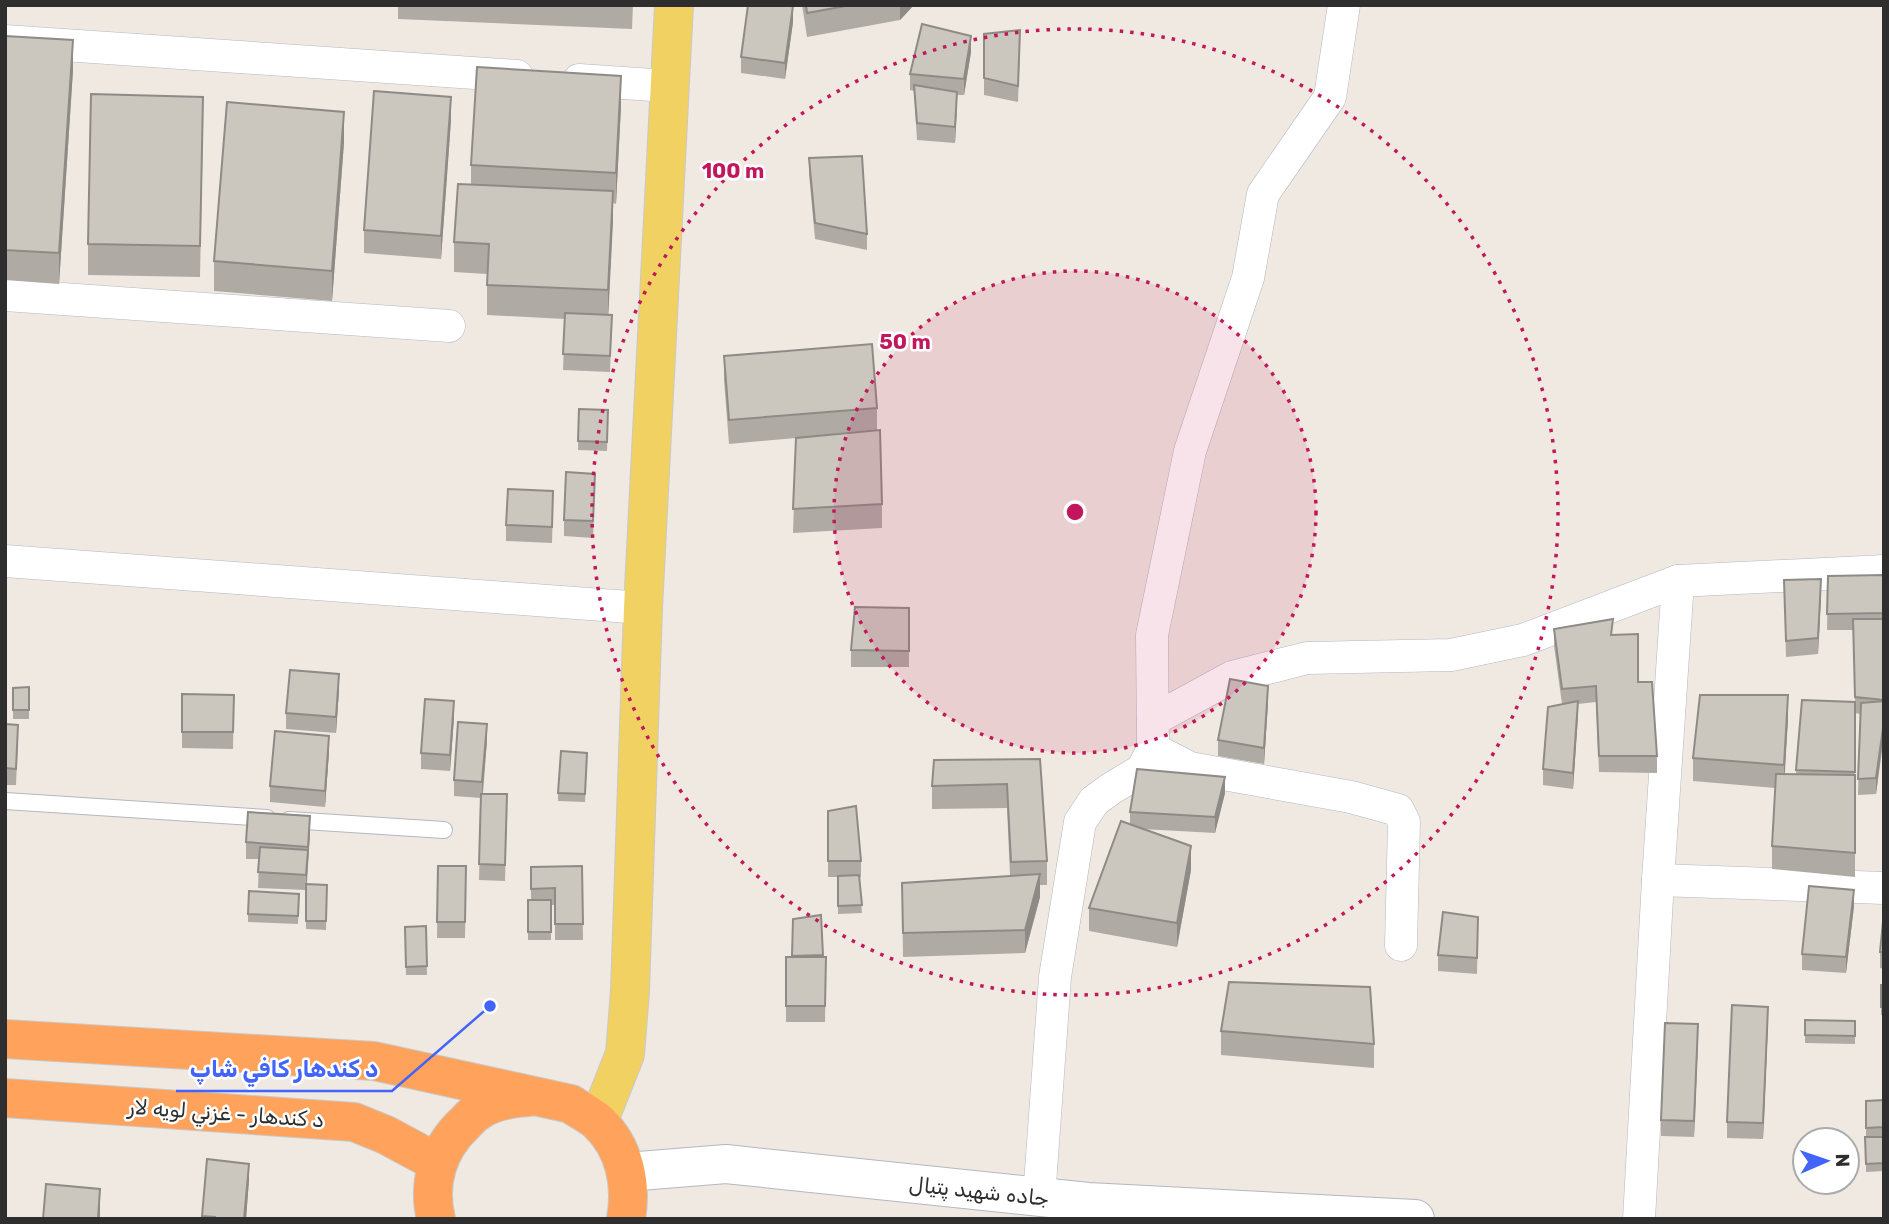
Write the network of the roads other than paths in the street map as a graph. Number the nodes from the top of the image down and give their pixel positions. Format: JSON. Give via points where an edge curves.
{"nodes":[{"id":1,"x":674,"y":5,"type":"edge"},
{"id":2,"x":1344,"y":5,"type":"edge"},
{"id":3,"x":5,"y":41,"type":"edge"},
{"id":4,"x":668,"y":86,"type":"junction"},
{"id":5,"x":5,"y":295,"type":"edge"},
{"id":6,"x":449,"y":326,"type":"dead end"},
{"id":7,"x":5,"y":561,"type":"edge"},
{"id":8,"x":1884,"y":571,"type":"edge"},
{"id":9,"x":1678,"y":581,"type":"junction"},
{"id":10,"x":643,"y":608,"type":"junction"},
{"id":11,"x":1153,"y":734,"type":"junction"},
{"id":12,"x":5,"y":801,"type":"edge"},
{"id":13,"x":444,"y":830,"type":"dead end"},
{"id":14,"x":1658,"y":880,"type":"junction"},
{"id":15,"x":1884,"y":888,"type":"edge"},
{"id":16,"x":1401,"y":945,"type":"dead end"},
{"id":17,"x":5,"y":1039,"type":"edge"},
{"id":18,"x":538,"y":1096,"type":"junction"},
{"id":19,"x":5,"y":1097,"type":"edge"},
{"id":20,"x":598,"y":1122,"type":"junction"},
{"id":21,"x":438,"y":1163,"type":"junction"},
{"id":22,"x":627,"y":1172,"type":"junction"},
{"id":23,"x":1039,"y":1198,"type":"junction"},
{"id":24,"x":1088,"y":1210,"type":"edge"},
{"id":25,"x":436,"y":1219,"type":"edge"},
{"id":26,"x":626,"y":1219,"type":"edge"},
{"id":27,"x":1415,"y":1219,"type":"edge"},
{"id":28,"x":1639,"y":1219,"type":"edge"}],
"edges":[{"from":1,"to":4,"type":"main road"},
{"from":2,"to":11,"type":"street","via":[[1330,97],[1263,194],[1248,278],[1190,451],[1152,635]]},
{"from":3,"to":4,"type":"street"},
{"from":4,"to":10,"type":"main road"},
{"from":5,"to":6,"type":"street"},
{"from":7,"to":10,"type":"street"},
{"from":8,"to":9,"type":"street"},
{"from":9,"to":11,"type":"street","via":[[1522,640],[1451,655],[1307,658],[1232,677]]},
{"from":9,"to":14,"type":"street"},
{"from":10,"to":20,"type":"main road","via":[[625,1054]]},
{"from":11,"to":16,"type":"street","via":[[1190,768],[1398,810],[1404,822]]},
{"from":11,"to":23,"type":"street","via":[[1142,770],[1094,800],[1080,822],[1055,977]]},
{"from":12,"to":13,"type":"lane"},
{"from":14,"to":15,"type":"street"},
{"from":14,"to":28,"type":"street"},
{"from":17,"to":18,"type":"highway","via":[[374,1061]]},
{"from":18,"to":20,"type":"highway","via":[[570,1104]]},
{"from":18,"to":21,"type":"highway","via":[[506,1099],[477,1112],[453,1134]]},
{"from":19,"to":21,"type":"highway","name":"د کندهار - غزني لويه لار","via":[[354,1122]]},
{"from":20,"to":22,"type":"highway","via":[[616,1145]]},
{"from":21,"to":25,"type":"highway","via":[[432,1189]]},
{"from":22,"to":23,"type":"street","name":"جاده شهید پتیال","via":[[726,1164]]},
{"from":22,"to":26,"type":"highway","via":[[630,1199]]},
{"from":23,"to":24,"type":"street","name":"جاده شهید پتیال"},
{"from":24,"to":27,"type":"street","name":"جاده شهید پتیال"}]}
